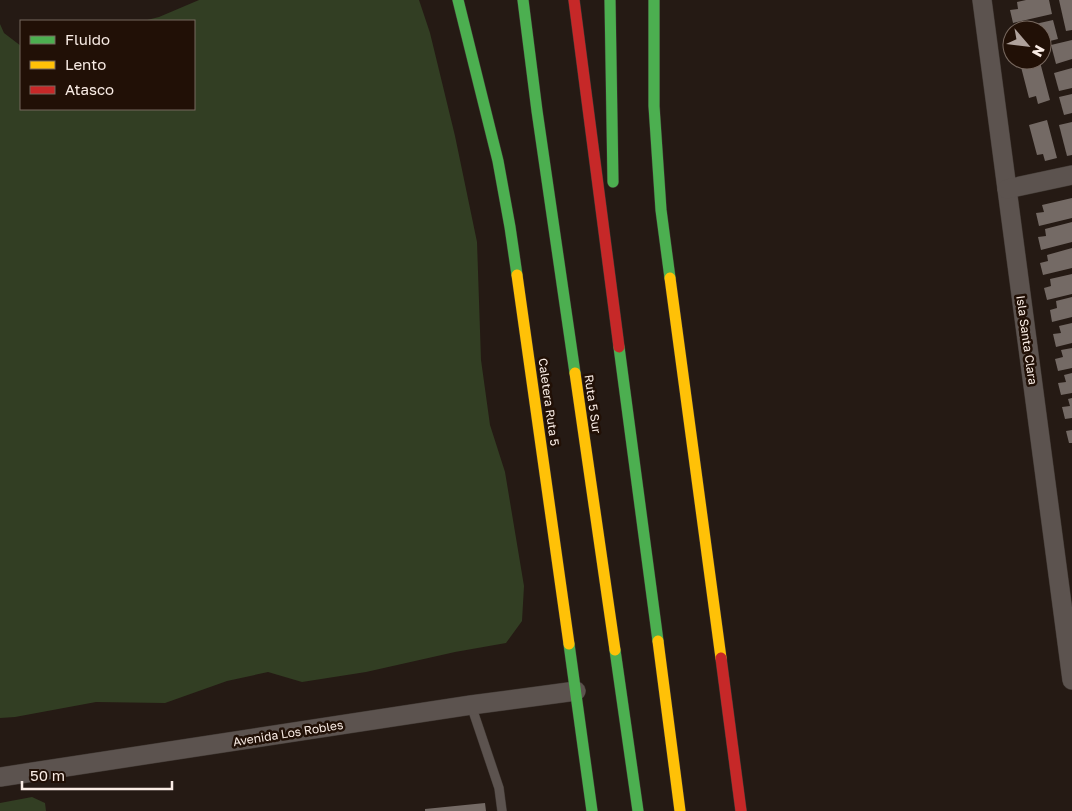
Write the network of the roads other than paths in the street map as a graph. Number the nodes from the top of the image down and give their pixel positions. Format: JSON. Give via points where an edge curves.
{"nodes":[{"id":1,"x":458,"y":0,"type":"edge"},
{"id":2,"x":523,"y":0,"type":"edge"},
{"id":3,"x":574,"y":0,"type":"edge"},
{"id":4,"x":610,"y":0,"type":"edge"},
{"id":5,"x":654,"y":0,"type":"edge"},
{"id":6,"x":982,"y":0,"type":"edge"},
{"id":7,"x":513,"y":9,"type":"dead end"},
{"id":8,"x":537,"y":111,"type":"junction"},
{"id":9,"x":1072,"y":175,"type":"edge"},
{"id":10,"x":1007,"y":190,"type":"junction"},
{"id":11,"x":613,"y":198,"type":"dead end"},
{"id":12,"x":614,"y":217,"type":"dead end"},
{"id":13,"x":616,"y":316,"type":"junction"},
{"id":14,"x":1064,"y":563,"type":"edge"},
{"id":15,"x":1072,"y":680,"type":"edge"},
{"id":16,"x":576,"y":691,"type":"junction"},
{"id":17,"x":471,"y":705,"type":"junction"},
{"id":18,"x":0,"y":777,"type":"edge"},
{"id":19,"x":502,"y":811,"type":"edge"},
{"id":20,"x":592,"y":811,"type":"edge"},
{"id":21,"x":638,"y":811,"type":"edge"},
{"id":22,"x":680,"y":811,"type":"edge"},
{"id":23,"x":742,"y":811,"type":"edge"}],
"edges":[{"from":1,"to":16,"type":"main road","name":"Caletera Ruta 5","via":[[498,161],[510,227]]},
{"from":2,"to":8,"type":"main road","name":"Ruta 5 Sur"},
{"from":3,"to":13,"type":"main road"},
{"from":4,"to":11,"type":"main road"},
{"from":5,"to":23,"type":"main road","via":[[654,106],[661,210]]},
{"from":6,"to":10,"type":"street","name":"Isla Santa Clara"},
{"from":7,"to":8,"type":"main road"},
{"from":8,"to":21,"type":"main road","name":"Ruta 5 Sur"},
{"from":9,"to":10,"type":"street"},
{"from":10,"to":14,"type":"street","name":"Isla Santa Clara"},
{"from":12,"to":13,"type":"main road"},
{"from":13,"to":22,"type":"main road"},
{"from":14,"to":15,"type":"street","name":"Isla Santa Clara"},
{"from":16,"to":17,"type":"street","name":"Avenida Los Robles"},
{"from":16,"to":20,"type":"main road","name":"Caletera Ruta 5"},
{"from":17,"to":18,"type":"street","name":"Avenida Los Robles"},
{"from":17,"to":19,"type":"lane","via":[[499,788]]}]}
